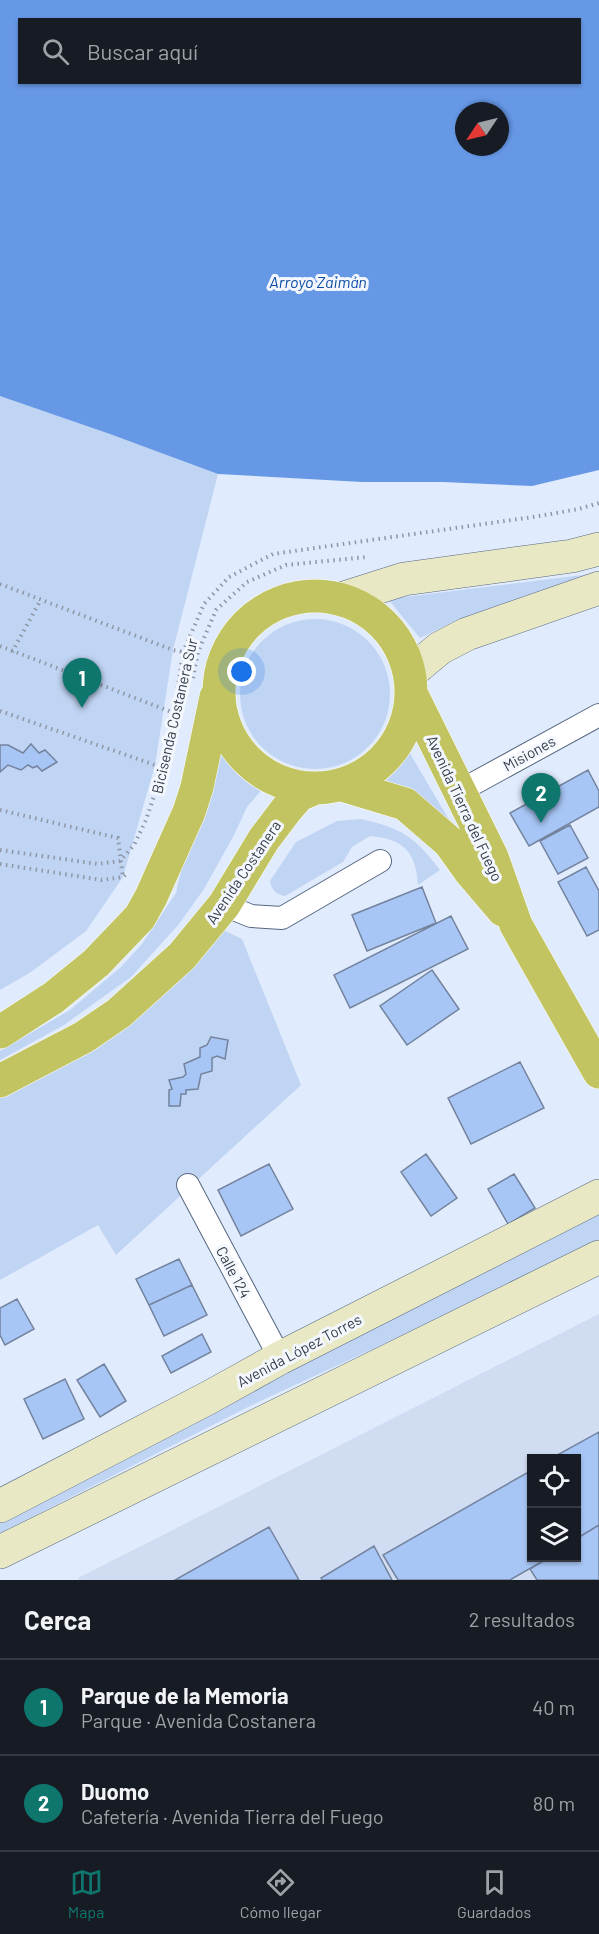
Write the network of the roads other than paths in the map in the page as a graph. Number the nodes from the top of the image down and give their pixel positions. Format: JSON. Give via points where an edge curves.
{"nodes":[{"id":1,"x":599,"y":549,"type":"edge"},
{"id":2,"x":599,"y":588,"type":"edge"},
{"id":3,"x":341,"y":600,"type":"junction"},
{"id":4,"x":411,"y":683,"type":"junction"},
{"id":5,"x":205,"y":687,"type":"junction"},
{"id":6,"x":599,"y":715,"type":"edge"},
{"id":7,"x":327,"y":787,"type":"junction"},
{"id":8,"x":460,"y":791,"type":"junction"},
{"id":9,"x":380,"y":861,"type":"dead end"},
{"id":10,"x":224,"y":905,"type":"junction"},
{"id":11,"x":516,"y":925,"type":"junction"},
{"id":12,"x":0,"y":1032,"type":"edge"},
{"id":13,"x":591,"y":1039,"type":"edge"},
{"id":14,"x":599,"y":1072,"type":"edge"},
{"id":15,"x":0,"y":1081,"type":"edge"},
{"id":16,"x":188,"y":1185,"type":"dead end"},
{"id":17,"x":599,"y":1196,"type":"edge"},
{"id":18,"x":599,"y":1257,"type":"edge"},
{"id":19,"x":280,"y":1358,"type":"junction"},
{"id":20,"x":0,"y":1506,"type":"edge"},
{"id":21,"x":0,"y":1552,"type":"edge"}],
"edges":[{"from":1,"to":3,"type":"main road","via":[[404,579]]},
{"from":2,"to":4,"type":"main road","via":[[467,634],[440,648]]},
{"from":3,"to":4,"type":"highway","via":[[370,614],[393,637],[403,654]]},
{"from":3,"to":5,"type":"highway","via":[[312,596],[283,601],[257,614],[236,635]]},
{"from":4,"to":7,"type":"highway","via":[[406,724],[392,751],[370,772]]},
{"from":4,"to":8,"type":"highway","name":"Avenida Tierra del Fuego"},
{"from":5,"to":7,"type":"highway","via":[[235,747],[256,769],[283,784]]},
{"from":5,"to":12,"type":"highway","via":[[207,733],[197,787],[140,916],[96,963],[53,998]]},
{"from":6,"to":8,"type":"street","name":"Misiones"},
{"from":7,"to":10,"type":"highway","name":"Avenida Costanera","via":[[299,795],[264,839]]},
{"from":7,"to":11,"type":"highway","name":"Avenida Tierra del Fuego","via":[[405,804],[449,842]]},
{"from":8,"to":11,"type":"highway","name":"Avenida Tierra del Fuego","via":[[492,857]]},
{"from":9,"to":10,"type":"street","via":[[282,918],[251,916]]},
{"from":10,"to":15,"type":"highway","name":"Avenida Costanera","via":[[182,956],[118,1012],[84,1037]]},
{"from":11,"to":13,"type":"highway","name":"Avenida Tierra del Fuego"},
{"from":13,"to":14,"type":"highway","name":"Avenida Tierra del Fuego"},
{"from":16,"to":19,"type":"street","name":"Calle 124"},
{"from":17,"to":19,"type":"main road","name":"Avenida López Torres"},
{"from":18,"to":21,"type":"main road"},
{"from":19,"to":20,"type":"main road","name":"Avenida López Torres"}]}
